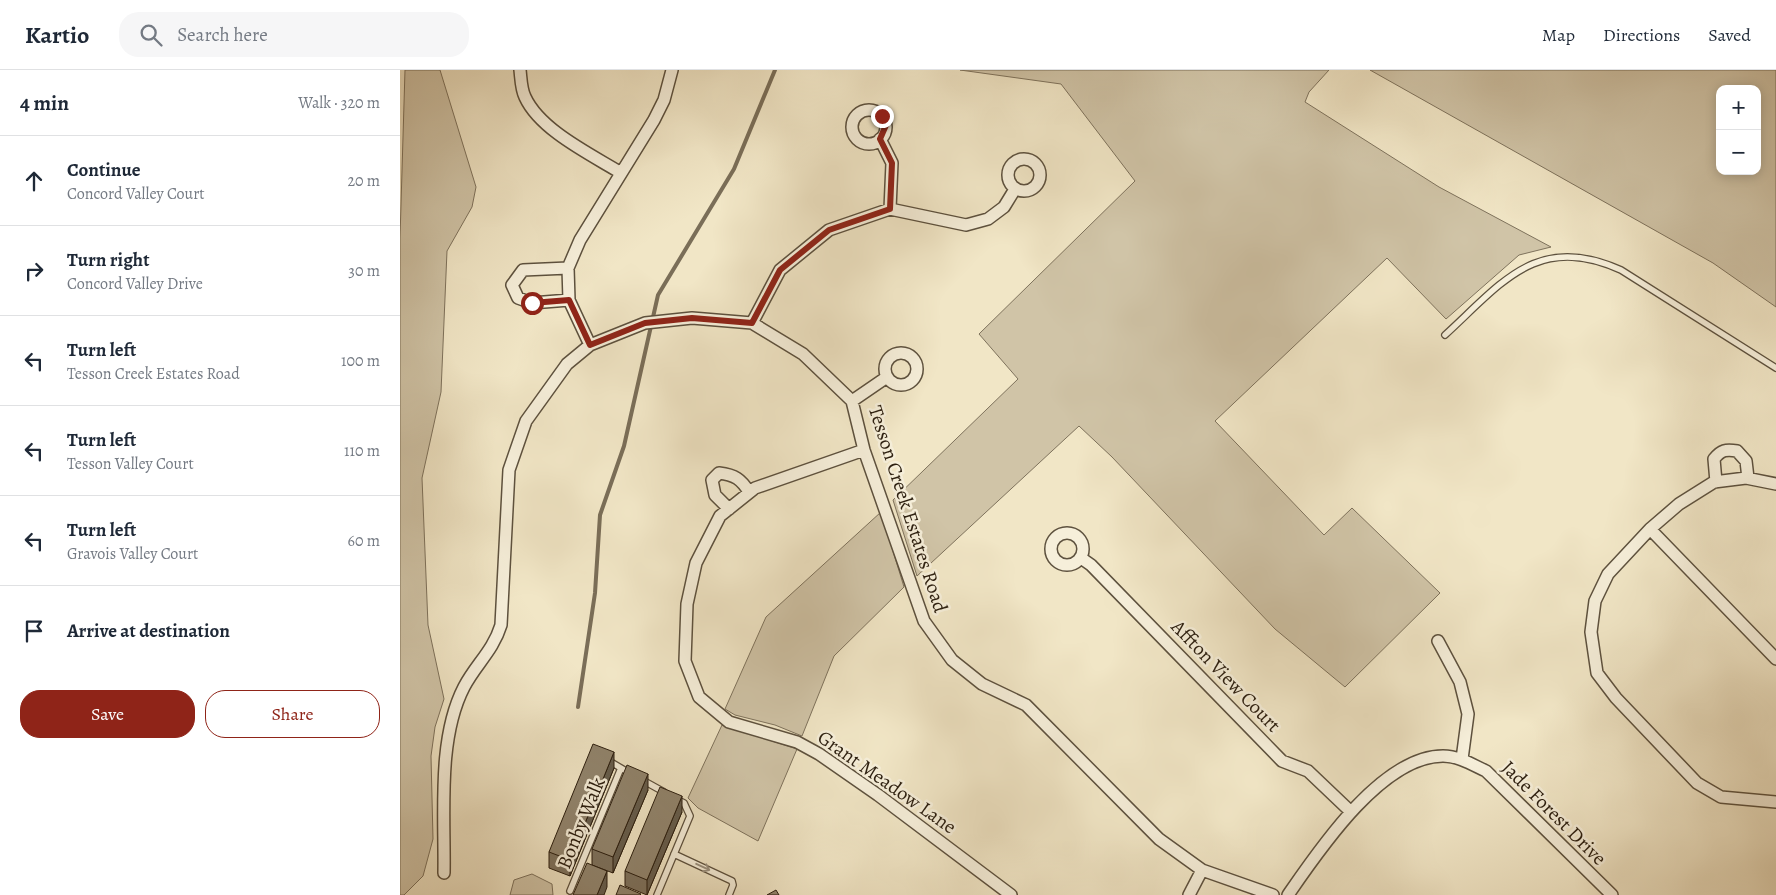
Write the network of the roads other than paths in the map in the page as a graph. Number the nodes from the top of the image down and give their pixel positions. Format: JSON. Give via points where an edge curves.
{"nodes":[{"id":1,"x":520,"y":70,"type":"edge"},
{"id":2,"x":672,"y":70,"type":"edge"},
{"id":3,"x":880,"y":139,"type":"dead end"},
{"id":4,"x":621,"y":173,"type":"junction"},
{"id":5,"x":1015,"y":189,"type":"dead end"},
{"id":6,"x":890,"y":209,"type":"junction"},
{"id":7,"x":568,"y":268,"type":"junction"},
{"id":8,"x":569,"y":300,"type":"junction"},
{"id":9,"x":752,"y":323,"type":"junction"},
{"id":10,"x":1445,"y":335,"type":"dead end"},
{"id":11,"x":590,"y":345,"type":"junction"},
{"id":12,"x":1776,"y":368,"type":"edge"},
{"id":13,"x":887,"y":377,"type":"dead end"},
{"id":14,"x":852,"y":401,"type":"junction"},
{"id":15,"x":864,"y":450,"type":"junction"},
{"id":16,"x":1748,"y":478,"type":"junction"},
{"id":17,"x":1716,"y":482,"type":"junction"},
{"id":18,"x":1776,"y":484,"type":"edge"},
{"id":19,"x":750,"y":492,"type":"junction"},
{"id":20,"x":729,"y":509,"type":"junction"},
{"id":21,"x":1650,"y":529,"type":"junction"},
{"id":22,"x":1080,"y":558,"type":"dead end"},
{"id":23,"x":1438,"y":641,"type":"dead end"},
{"id":24,"x":1776,"y":659,"type":"edge"},
{"id":25,"x":601,"y":757,"type":"edge"},
{"id":26,"x":1462,"y":759,"type":"junction"},
{"id":27,"x":621,"y":768,"type":"junction"},
{"id":28,"x":1776,"y":802,"type":"edge"},
{"id":29,"x":1350,"y":810,"type":"junction"},
{"id":30,"x":674,"y":854,"type":"junction"},
{"id":31,"x":1202,"y":870,"type":"junction"},
{"id":32,"x":444,"y":873,"type":"dead end"},
{"id":33,"x":570,"y":891,"type":"dead end"},
{"id":34,"x":657,"y":895,"type":"edge"},
{"id":35,"x":729,"y":895,"type":"edge"},
{"id":36,"x":1011,"y":895,"type":"edge"},
{"id":37,"x":1189,"y":895,"type":"edge"},
{"id":38,"x":1273,"y":895,"type":"edge"},
{"id":39,"x":1288,"y":895,"type":"edge"},
{"id":40,"x":1612,"y":895,"type":"edge"}],
"edges":[{"from":1,"to":4,"type":"street","via":[[524,96],[538,117],[551,129]]},
{"from":2,"to":4,"type":"street","via":[[664,100]]},
{"from":3,"to":6,"type":"street","via":[[892,163]]},
{"from":4,"to":7,"type":"street","via":[[580,240]]},
{"from":5,"to":6,"type":"street","via":[[1004,207],[988,219],[966,225]]},
{"from":6,"to":9,"type":"street","via":[[829,230],[780,270]]},
{"from":7,"to":8,"type":"street"},
{"from":7,"to":8,"type":"street","via":[[523,270],[512,286],[518,298],[532,303]]},
{"from":8,"to":11,"type":"street"},
{"from":9,"to":11,"type":"street","name":"Tesson Creek Estates Road","via":[[692,318],[645,323]]},
{"from":9,"to":14,"type":"street","name":"Tesson Creek Estates Road","via":[[803,354]]},
{"from":10,"to":12,"type":"lane","via":[[1512,273],[1538,260],[1572,256],[1601,261],[1621,270]]},
{"from":11,"to":32,"type":"street","name":"Tesson Creek Estates Road","via":[[566,364],[526,421],[509,470],[501,625],[496,642],[464,687],[449,727]]},
{"from":13,"to":14,"type":"street"},
{"from":14,"to":15,"type":"street","name":"Tesson Creek Estates Road"},
{"from":15,"to":19,"type":"street","name":"Grant Meadow Lane"},
{"from":15,"to":31,"type":"street","name":"Tesson Creek Estates Road","via":[[924,621],[952,660],[982,684],[1026,705],[1159,838]]},
{"from":16,"to":17,"type":"street"},
{"from":16,"to":17,"type":"street","via":[[1746,461],[1737,450],[1726,449],[1714,459]]},
{"from":16,"to":18,"type":"street"},
{"from":17,"to":21,"type":"street","via":[[1679,504]]},
{"from":19,"to":20,"type":"street","name":"Grant Meadow Lane"},
{"from":19,"to":20,"type":"street","via":[[732,474],[719,473],[712,480],[715,495]]},
{"from":20,"to":36,"type":"street","name":"Grant Meadow Lane","via":[[720,516],[696,563],[687,604],[685,661],[699,697],[729,722],[797,742],[819,754]]},
{"from":21,"to":24,"type":"street"},
{"from":21,"to":28,"type":"street","via":[[1608,574],[1595,601],[1591,632],[1597,673],[1616,698],[1698,783],[1722,797]]},
{"from":22,"to":29,"type":"street","name":"Affton View Court","via":[[1091,565],[1282,760],[1308,771]]},
{"from":23,"to":26,"type":"street","via":[[1460,682],[1468,714]]},
{"from":25,"to":27,"type":"lane"},
{"from":26,"to":29,"type":"street","name":"Jade Forest Drive","via":[[1426,758],[1394,775]]},
{"from":26,"to":40,"type":"street","name":"Jade Forest Drive","via":[[1486,771]]},
{"from":27,"to":30,"type":"lane","via":[[684,803],[690,816]]},
{"from":27,"to":33,"type":"lane","name":"Bonby Walk"},
{"from":29,"to":39,"type":"street","name":"Jade Forest Drive"},
{"from":30,"to":34,"type":"lane"},
{"from":30,"to":35,"type":"lane","one_way":true,"via":[[732,881]]},
{"from":31,"to":37,"type":"street"},
{"from":31,"to":38,"type":"street","name":"Tesson Creek Estates Road"}]}
